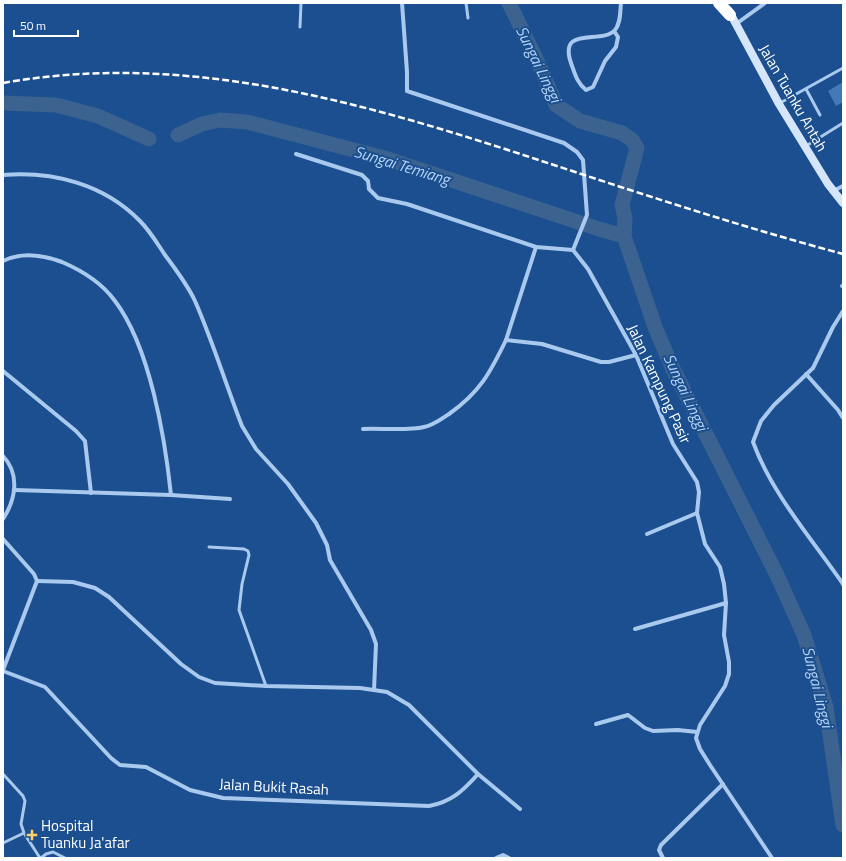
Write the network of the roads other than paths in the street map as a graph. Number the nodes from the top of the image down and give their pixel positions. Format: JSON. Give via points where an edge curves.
{"nodes":[{"id":1,"x":301,"y":3,"type":"edge"},
{"id":2,"x":402,"y":3,"type":"edge"},
{"id":3,"x":466,"y":3,"type":"edge"},
{"id":4,"x":621,"y":3,"type":"edge"},
{"id":5,"x":719,"y":3,"type":"edge"},
{"id":6,"x":726,"y":3,"type":"edge"},
{"id":7,"x":765,"y":3,"type":"edge"},
{"id":8,"x":468,"y":18,"type":"dead end"},
{"id":9,"x":733,"y":20,"type":"junction"},
{"id":10,"x":300,"y":27,"type":"dead end"},
{"id":11,"x":614,"y":31,"type":"junction"},
{"id":12,"x":843,"y":68,"type":"edge"},
{"id":13,"x":806,"y":89,"type":"junction"},
{"id":14,"x":779,"y":104,"type":"junction"},
{"id":15,"x":820,"y":115,"type":"dead end"},
{"id":16,"x":843,"y":123,"type":"edge"},
{"id":17,"x":805,"y":147,"type":"junction"},
{"id":18,"x":296,"y":154,"type":"dead end"},
{"id":19,"x":3,"y":175,"type":"edge"},
{"id":20,"x":843,"y":186,"type":"edge"},
{"id":21,"x":833,"y":191,"type":"junction"},
{"id":22,"x":843,"y":203,"type":"edge"},
{"id":23,"x":536,"y":247,"type":"junction"},
{"id":24,"x":572,"y":250,"type":"junction"},
{"id":25,"x":3,"y":262,"type":"edge"},
{"id":26,"x":843,"y":311,"type":"edge"},
{"id":27,"x":506,"y":340,"type":"junction"},
{"id":28,"x":636,"y":355,"type":"junction"},
{"id":29,"x":3,"y":371,"type":"edge"},
{"id":30,"x":806,"y":374,"type":"junction"},
{"id":31,"x":843,"y":418,"type":"edge"},
{"id":32,"x":363,"y":428,"type":"dead end"},
{"id":33,"x":3,"y":456,"type":"edge"},
{"id":34,"x":15,"y":490,"type":"junction"},
{"id":35,"x":91,"y":492,"type":"junction"},
{"id":36,"x":171,"y":495,"type":"junction"},
{"id":37,"x":230,"y":500,"type":"dead end"},
{"id":38,"x":697,"y":513,"type":"junction"},
{"id":39,"x":3,"y":519,"type":"edge"},
{"id":40,"x":646,"y":534,"type":"dead end"},
{"id":41,"x":3,"y":539,"type":"edge"},
{"id":42,"x":209,"y":547,"type":"dead end"},
{"id":43,"x":37,"y":581,"type":"junction"},
{"id":44,"x":843,"y":584,"type":"edge"},
{"id":45,"x":726,"y":603,"type":"junction"},
{"id":46,"x":634,"y":629,"type":"dead end"},
{"id":47,"x":3,"y":670,"type":"edge"},
{"id":48,"x":266,"y":686,"type":"junction"},
{"id":49,"x":374,"y":690,"type":"junction"},
{"id":50,"x":596,"y":724,"type":"dead end"},
{"id":51,"x":697,"y":732,"type":"junction"},
{"id":52,"x":3,"y":774,"type":"edge"},
{"id":53,"x":478,"y":774,"type":"junction"},
{"id":54,"x":723,"y":784,"type":"junction"},
{"id":55,"x":520,"y":809,"type":"dead end"},
{"id":56,"x":24,"y":833,"type":"junction"},
{"id":57,"x":3,"y":843,"type":"edge"},
{"id":58,"x":41,"y":858,"type":"edge"},
{"id":59,"x":65,"y":858,"type":"edge"},
{"id":60,"x":496,"y":858,"type":"edge"},
{"id":61,"x":509,"y":858,"type":"edge"},
{"id":62,"x":663,"y":858,"type":"edge"},
{"id":63,"x":772,"y":858,"type":"edge"}],
"edges":[{"from":1,"to":10,"type":"lane"},
{"from":2,"to":24,"type":"street","via":[[407,91],[564,144],[577,152],[583,160],[587,215]]},
{"from":3,"to":8,"type":"lane"},
{"from":4,"to":11,"type":"street","via":[[619,22]]},
{"from":5,"to":9,"type":"highway"},
{"from":6,"to":9,"type":"main road","name":"Jalan Tuanku Antah"},
{"from":7,"to":9,"type":"street"},
{"from":9,"to":14,"type":"main road","name":"Jalan Tuanku Antah"},
{"from":11,"to":11,"type":"street","via":[[580,38],[569,48],[569,58],[578,82],[586,90],[593,87],[605,61],[616,47],[618,37]]},
{"from":12,"to":13,"type":"lane"},
{"from":13,"to":14,"type":"lane"},
{"from":13,"to":15,"type":"lane"},
{"from":14,"to":17,"type":"main road","name":"Jalan Tuanku Antah"},
{"from":16,"to":17,"type":"lane"},
{"from":17,"to":21,"type":"main road","name":"Jalan Tuanku Antah"},
{"from":18,"to":23,"type":"street","via":[[362,175],[368,181],[369,189],[378,198],[407,204]]},
{"from":19,"to":49,"type":"street","via":[[35,174],[90,186],[131,212],[148,230],[194,300],[248,438],[296,494],[316,524],[327,545],[330,560],[371,630],[376,644]]},
{"from":20,"to":21,"type":"street"},
{"from":21,"to":22,"type":"main road","name":"Jalan Tuanku Antah"},
{"from":23,"to":24,"type":"street"},
{"from":23,"to":27,"type":"street"},
{"from":24,"to":28,"type":"street","name":"Jalan Kampung Pasir","via":[[588,269]]},
{"from":25,"to":36,"type":"street","via":[[10,258],[31,255],[53,259],[77,268],[98,283],[115,301],[131,328],[146,370],[163,432]]},
{"from":26,"to":30,"type":"street","via":[[813,368]]},
{"from":27,"to":28,"type":"street","via":[[542,344],[601,362]]},
{"from":27,"to":32,"type":"street","via":[[476,392],[433,424],[423,428]]},
{"from":28,"to":38,"type":"street","name":"Jalan Kampung Pasir","via":[[673,444],[697,482]]},
{"from":29,"to":35,"type":"street","via":[[85,441]]},
{"from":30,"to":31,"type":"street"},
{"from":30,"to":44,"type":"street","via":[[761,420],[753,442],[772,482]]},
{"from":33,"to":34,"type":"street","via":[[12,472]]},
{"from":34,"to":35,"type":"street"},
{"from":34,"to":39,"type":"street","via":[[14,499]]},
{"from":35,"to":36,"type":"street"},
{"from":36,"to":37,"type":"street"},
{"from":38,"to":40,"type":"street"},
{"from":38,"to":45,"type":"street","name":"Jalan Kampung Pasir","via":[[705,544],[720,567]]},
{"from":41,"to":43,"type":"street","via":[[34,574]]},
{"from":42,"to":48,"type":"lane","via":[[244,549],[249,553],[239,610]]},
{"from":43,"to":47,"type":"street"},
{"from":43,"to":48,"type":"street","via":[[73,582],[95,588],[109,597],[181,664],[200,677],[215,683]]},
{"from":45,"to":46,"type":"street"},
{"from":45,"to":51,"type":"street","name":"Jalan Kampung Pasir","via":[[724,635],[729,674],[725,686]]},
{"from":47,"to":53,"type":"street","name":"Jalan Bukit Rasah","via":[[45,688],[120,765],[146,767],[202,794],[223,798],[429,806],[459,794]]},
{"from":48,"to":49,"type":"street"},
{"from":49,"to":53,"type":"street","via":[[387,692],[409,705]]},
{"from":50,"to":51,"type":"street","via":[[628,715],[653,731]]},
{"from":51,"to":54,"type":"street","via":[[696,738],[700,748]]},
{"from":52,"to":56,"type":"lane","via":[[25,801],[21,824]]},
{"from":53,"to":55,"type":"street"},
{"from":54,"to":62,"type":"street","via":[[666,838],[659,850]]},
{"from":54,"to":63,"type":"street"},
{"from":56,"to":57,"type":"lane"},
{"from":56,"to":58,"type":"lane"},
{"from":58,"to":59,"type":"lane","via":[[53,852]]},
{"from":60,"to":61,"type":"street","via":[[504,855]]}]}
